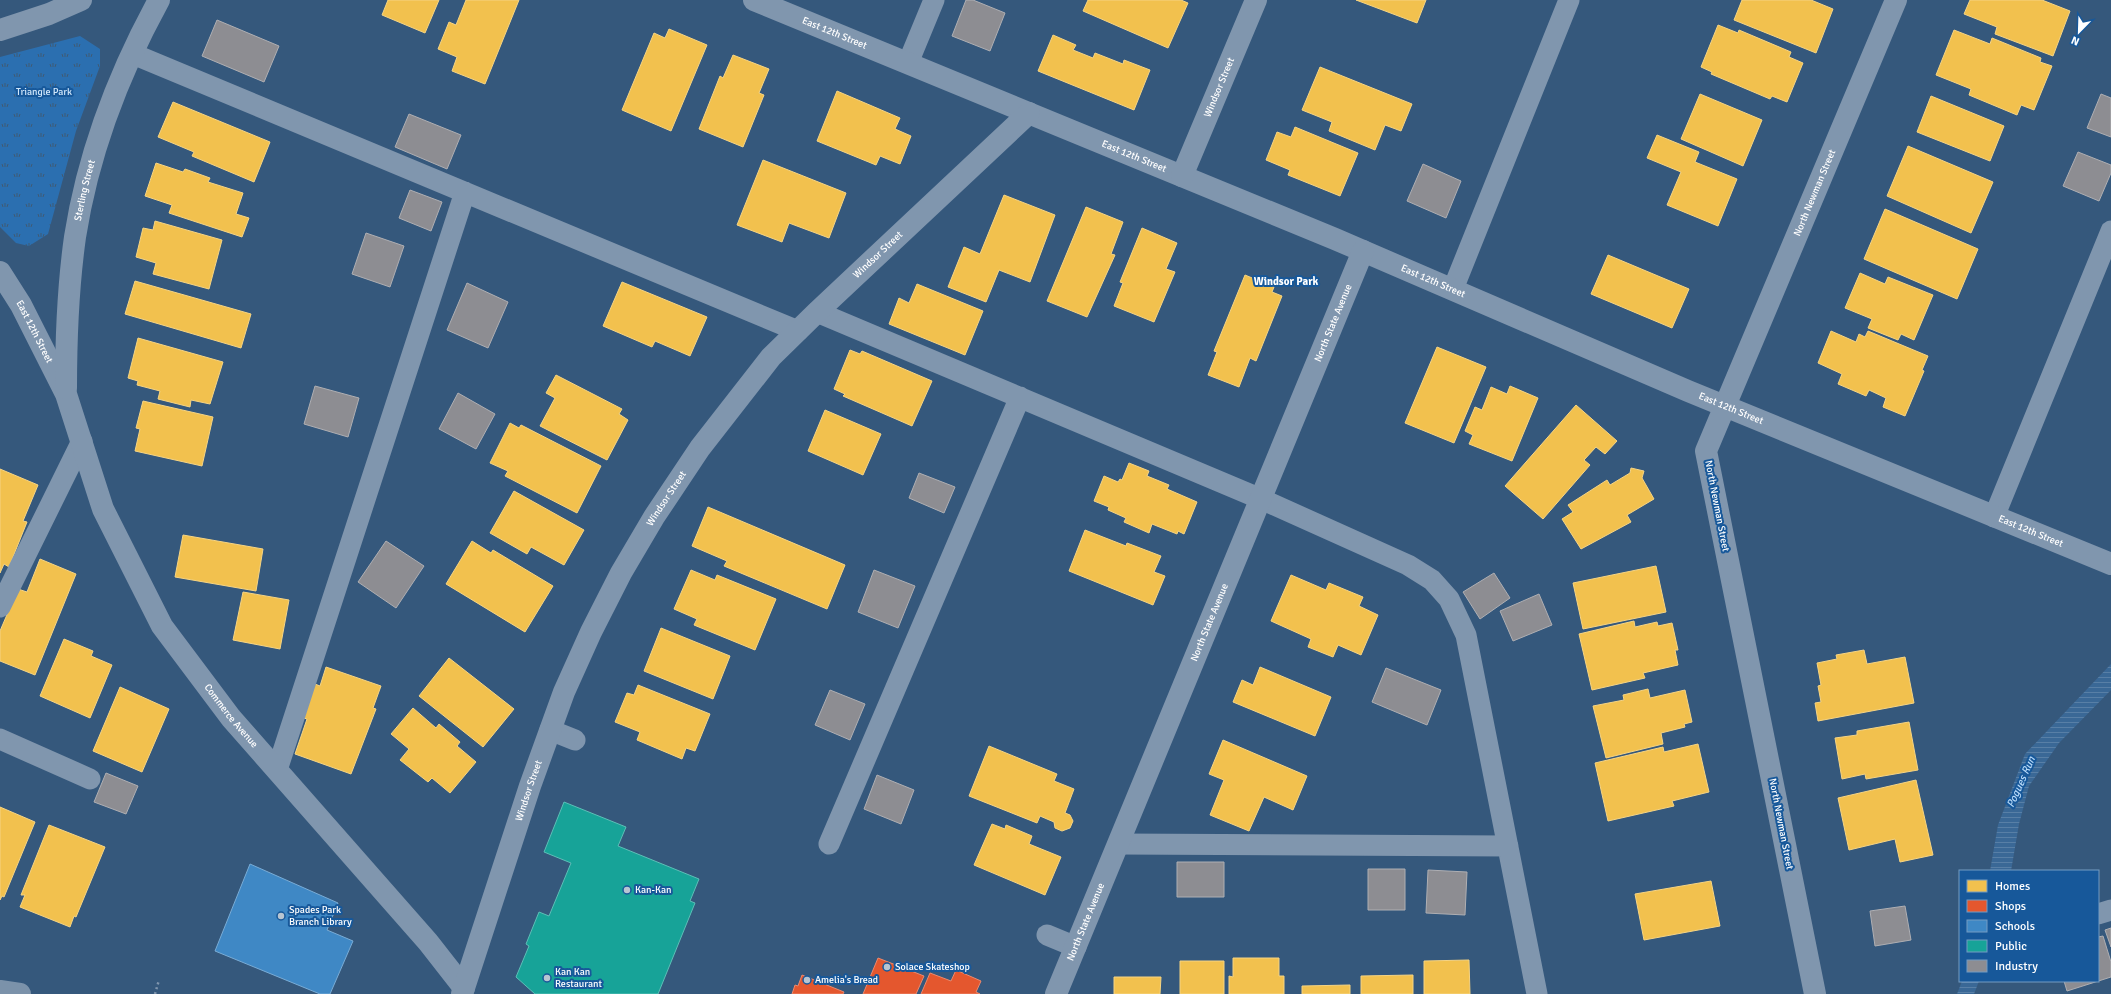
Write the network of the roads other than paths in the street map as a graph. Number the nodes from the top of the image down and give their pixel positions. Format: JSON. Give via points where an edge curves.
{"nodes":[{"id":1,"x":81,"y":0,"type":"edge"},
{"id":2,"x":159,"y":0,"type":"edge"},
{"id":3,"x":754,"y":0,"type":"edge"},
{"id":4,"x":934,"y":0,"type":"edge"},
{"id":5,"x":1256,"y":0,"type":"edge"},
{"id":6,"x":1896,"y":0,"type":"edge"},
{"id":7,"x":1562,"y":2,"type":"edge"},
{"id":8,"x":0,"y":30,"type":"edge"},
{"id":9,"x":133,"y":54,"type":"junction"},
{"id":10,"x":908,"y":63,"type":"junction"},
{"id":11,"x":1029,"y":113,"type":"junction"},
{"id":12,"x":1182,"y":176,"type":"junction"},
{"id":13,"x":465,"y":192,"type":"junction"},
{"id":14,"x":2111,"y":231,"type":"edge"},
{"id":15,"x":1364,"y":251,"type":"junction"},
{"id":16,"x":0,"y":272,"type":"edge"},
{"id":17,"x":1453,"y":289,"type":"junction"},
{"id":18,"x":817,"y":312,"type":"junction"},
{"id":19,"x":798,"y":331,"type":"junction"},
{"id":20,"x":66,"y":394,"type":"junction"},
{"id":21,"x":1020,"y":397,"type":"junction"},
{"id":22,"x":1726,"y":406,"type":"junction"},
{"id":23,"x":82,"y":441,"type":"junction"},
{"id":24,"x":1261,"y":500,"type":"junction"},
{"id":25,"x":1994,"y":517,"type":"junction"},
{"id":26,"x":2111,"y":564,"type":"edge"},
{"id":27,"x":0,"y":607,"type":"edge"},
{"id":28,"x":550,"y":730,"type":"junction"},
{"id":29,"x":0,"y":739,"type":"edge"},
{"id":30,"x":575,"y":740,"type":"dead end"},
{"id":31,"x":277,"y":770,"type":"junction"},
{"id":32,"x":90,"y":779,"type":"dead end"},
{"id":33,"x":829,"y":844,"type":"dead end"},
{"id":34,"x":1118,"y":844,"type":"junction"},
{"id":35,"x":1508,"y":846,"type":"junction"},
{"id":36,"x":2111,"y":910,"type":"edge"},
{"id":37,"x":2099,"y":914,"type":"edge"},
{"id":38,"x":1047,"y":935,"type":"dead end"},
{"id":39,"x":1076,"y":946,"type":"junction"},
{"id":40,"x":0,"y":991,"type":"edge"},
{"id":41,"x":463,"y":991,"type":"edge"},
{"id":42,"x":20,"y":994,"type":"edge"},
{"id":43,"x":1056,"y":994,"type":"edge"},
{"id":44,"x":1537,"y":994,"type":"edge"},
{"id":45,"x":1815,"y":994,"type":"edge"}],
"edges":[{"from":1,"to":8,"type":"street","via":[[49,14]]},
{"from":2,"to":9,"type":"street","name":"Sterling Street"},
{"from":3,"to":10,"type":"street","name":"East 12th Street"},
{"from":4,"to":10,"type":"lane"},
{"from":5,"to":12,"type":"street","name":"Windsor Street"},
{"from":6,"to":22,"type":"street","name":"North Newman Street"},
{"from":7,"to":17,"type":"lane"},
{"from":9,"to":13,"type":"lane"},
{"from":9,"to":20,"type":"street","name":"Sterling Street","via":[[120,79],[103,127],[89,173],[76,236],[67,331]]},
{"from":10,"to":11,"type":"street","name":"East 12th Street"},
{"from":11,"to":12,"type":"street","name":"East 12th Street"},
{"from":11,"to":18,"type":"street","name":"Windsor Street"},
{"from":12,"to":15,"type":"street","name":"East 12th Street"},
{"from":13,"to":19,"type":"lane"},
{"from":13,"to":31,"type":"lane"},
{"from":14,"to":25,"type":"lane"},
{"from":15,"to":17,"type":"street","name":"East 12th Street"},
{"from":15,"to":24,"type":"street","name":"North State Avenue"},
{"from":16,"to":20,"type":"street","name":"East 12th Street","via":[[25,311]]},
{"from":17,"to":22,"type":"street","name":"East 12th Street"},
{"from":18,"to":19,"type":"street","name":"Windsor Street"},
{"from":18,"to":21,"type":"lane"},
{"from":19,"to":28,"type":"street","name":"Windsor Street","via":[[771,358],[719,422],[654,517],[621,572],[591,632]]},
{"from":20,"to":23,"type":"street","name":"Commerce Avenue"},
{"from":21,"to":24,"type":"lane"},
{"from":21,"to":33,"type":"lane"},
{"from":22,"to":25,"type":"street","name":"East 12th Street"},
{"from":22,"to":45,"type":"street","name":"North Newman Street","via":[[1706,451]]},
{"from":23,"to":27,"type":"lane"},
{"from":23,"to":31,"type":"street","name":"Commerce Avenue","via":[[104,509],[162,626],[231,718]]},
{"from":24,"to":34,"type":"street","name":"North State Avenue"},
{"from":24,"to":35,"type":"lane","via":[[1408,565],[1432,580],[1449,599],[1466,635]]},
{"from":25,"to":26,"type":"street","name":"East 12th Street"},
{"from":28,"to":30,"type":"lane"},
{"from":28,"to":41,"type":"street","name":"Windsor Street"},
{"from":29,"to":32,"type":"lane"},
{"from":31,"to":41,"type":"street","name":"Commerce Avenue","via":[[428,942]]},
{"from":34,"to":35,"type":"lane"},
{"from":34,"to":39,"type":"street","name":"North State Avenue"},
{"from":35,"to":44,"type":"lane"},
{"from":36,"to":37,"type":"lane"},
{"from":38,"to":39,"type":"lane"},
{"from":39,"to":43,"type":"street","name":"North State Avenue"},
{"from":40,"to":42,"type":"main road"}]}
